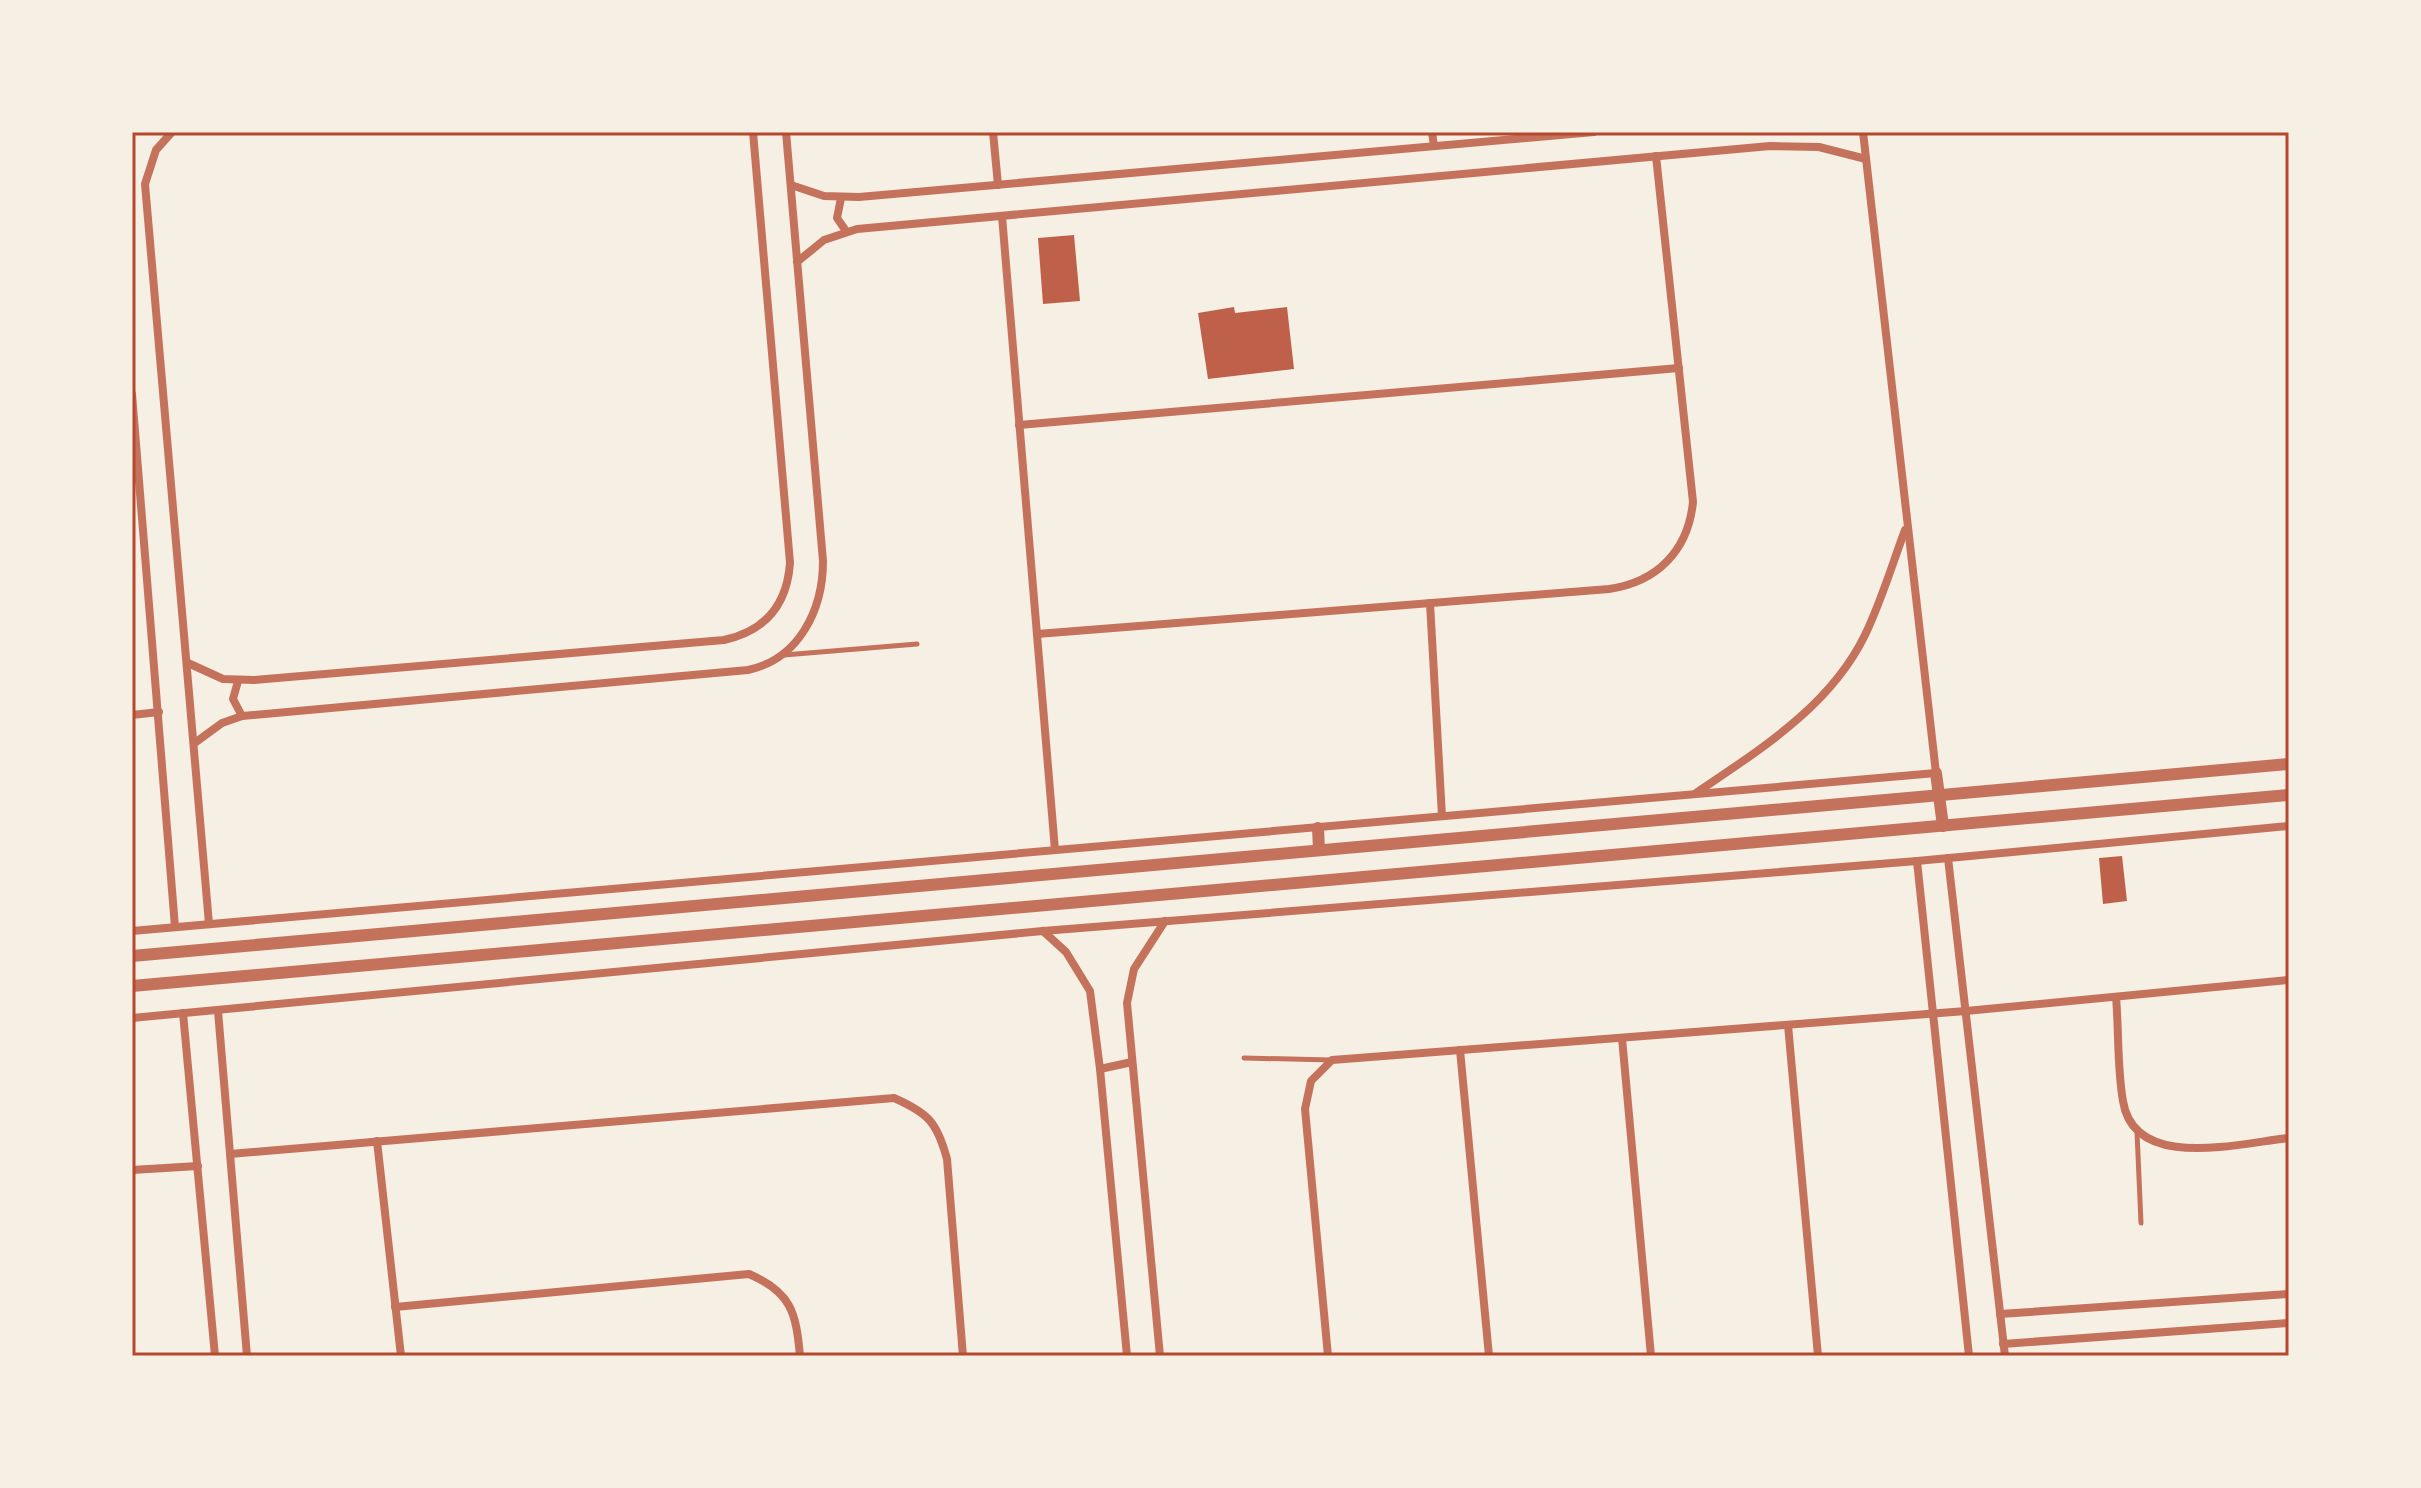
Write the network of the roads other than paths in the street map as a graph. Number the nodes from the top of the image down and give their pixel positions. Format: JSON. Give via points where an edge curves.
{"nodes":[{"id":1,"x":172,"y":132,"type":"edge"},
{"id":2,"x":753,"y":132,"type":"edge"},
{"id":3,"x":786,"y":132,"type":"edge"},
{"id":4,"x":993,"y":132,"type":"edge"},
{"id":5,"x":1432,"y":132,"type":"edge"},
{"id":6,"x":1594,"y":132,"type":"edge"},
{"id":7,"x":1863,"y":132,"type":"edge"},
{"id":8,"x":1434,"y":146,"type":"junction"},
{"id":9,"x":1656,"y":156,"type":"junction"},
{"id":10,"x":1866,"y":159,"type":"junction"},
{"id":11,"x":791,"y":185,"type":"junction"},
{"id":12,"x":998,"y":185,"type":"junction"},
{"id":13,"x":841,"y":198,"type":"junction"},
{"id":14,"x":1002,"y":216,"type":"junction"},
{"id":15,"x":846,"y":231,"type":"junction"},
{"id":16,"x":797,"y":262,"type":"junction"},
{"id":17,"x":1679,"y":368,"type":"junction"},
{"id":18,"x":132,"y":394,"type":"edge"},
{"id":19,"x":1019,"y":425,"type":"junction"},
{"id":20,"x":134,"y":453,"type":"edge"},
{"id":21,"x":132,"y":525,"type":"edge"},
{"id":22,"x":1906,"y":526,"type":"junction"},
{"id":23,"x":144,"y":530,"type":"junction"},
{"id":24,"x":1430,"y":603,"type":"junction"},
{"id":25,"x":1037,"y":634,"type":"junction"},
{"id":26,"x":917,"y":644,"type":"dead end"},
{"id":27,"x":783,"y":655,"type":"junction"},
{"id":28,"x":188,"y":663,"type":"junction"},
{"id":29,"x":238,"y":681,"type":"junction"},
{"id":30,"x":159,"y":712,"type":"junction"},
{"id":31,"x":132,"y":715,"type":"edge"},
{"id":32,"x":242,"y":716,"type":"junction"},
{"id":33,"x":196,"y":742,"type":"junction"},
{"id":34,"x":2289,"y":764,"type":"edge"},
{"id":35,"x":1936,"y":773,"type":"junction"},
{"id":36,"x":1694,"y":794,"type":"junction"},
{"id":37,"x":1939,"y":795,"type":"junction"},
{"id":38,"x":2289,"y":795,"type":"edge"},
{"id":39,"x":1442,"y":816,"type":"junction"},
{"id":40,"x":1943,"y":826,"type":"junction"},
{"id":41,"x":2289,"y":826,"type":"edge"},
{"id":42,"x":1318,"y":828,"type":"junction"},
{"id":43,"x":1055,"y":850,"type":"junction"},
{"id":44,"x":1319,"y":850,"type":"junction"},
{"id":45,"x":1948,"y":858,"type":"junction"},
{"id":46,"x":1917,"y":861,"type":"junction"},
{"id":47,"x":1165,"y":920,"type":"junction"},
{"id":48,"x":209,"y":924,"type":"junction"},
{"id":49,"x":175,"y":927,"type":"junction"},
{"id":50,"x":132,"y":931,"type":"edge"},
{"id":51,"x":1043,"y":931,"type":"junction"},
{"id":52,"x":132,"y":956,"type":"edge"},
{"id":53,"x":2289,"y":980,"type":"edge"},
{"id":54,"x":132,"y":986,"type":"edge"},
{"id":55,"x":2116,"y":997,"type":"junction"},
{"id":56,"x":218,"y":1011,"type":"junction"},
{"id":57,"x":1966,"y":1011,"type":"junction"},
{"id":58,"x":183,"y":1013,"type":"junction"},
{"id":59,"x":1933,"y":1014,"type":"junction"},
{"id":60,"x":132,"y":1018,"type":"edge"},
{"id":61,"x":1788,"y":1025,"type":"junction"},
{"id":62,"x":1622,"y":1038,"type":"junction"},
{"id":63,"x":1460,"y":1050,"type":"junction"},
{"id":64,"x":1244,"y":1058,"type":"dead end"},
{"id":65,"x":1332,"y":1060,"type":"junction"},
{"id":66,"x":1132,"y":1062,"type":"junction"},
{"id":67,"x":1100,"y":1069,"type":"junction"},
{"id":68,"x":2137,"y":1132,"type":"junction"},
{"id":69,"x":2289,"y":1138,"type":"edge"},
{"id":70,"x":377,"y":1141,"type":"junction"},
{"id":71,"x":230,"y":1154,"type":"junction"},
{"id":72,"x":198,"y":1166,"type":"junction"},
{"id":73,"x":132,"y":1170,"type":"edge"},
{"id":74,"x":2141,"y":1223,"type":"dead end"},
{"id":75,"x":2289,"y":1294,"type":"edge"},
{"id":76,"x":395,"y":1307,"type":"junction"},
{"id":77,"x":2000,"y":1314,"type":"junction"},
{"id":78,"x":2289,"y":1323,"type":"edge"},
{"id":79,"x":2003,"y":1344,"type":"junction"},
{"id":80,"x":215,"y":1356,"type":"edge"},
{"id":81,"x":247,"y":1356,"type":"edge"},
{"id":82,"x":401,"y":1356,"type":"edge"},
{"id":83,"x":800,"y":1356,"type":"edge"},
{"id":84,"x":963,"y":1356,"type":"edge"},
{"id":85,"x":1127,"y":1356,"type":"edge"},
{"id":86,"x":1160,"y":1356,"type":"edge"},
{"id":87,"x":1328,"y":1356,"type":"edge"},
{"id":88,"x":1489,"y":1356,"type":"edge"},
{"id":89,"x":1651,"y":1356,"type":"edge"},
{"id":90,"x":1818,"y":1356,"type":"edge"},
{"id":91,"x":1969,"y":1356,"type":"edge"},
{"id":92,"x":2005,"y":1356,"type":"edge"}],
"edges":[{"from":1,"to":28,"type":"street","via":[[156,150],[145,184]]},
{"from":2,"to":29,"type":"street","via":[[790,563],[786,590],[763,625],[724,640]]},
{"from":3,"to":11,"type":"street"},
{"from":4,"to":12,"type":"street"},
{"from":5,"to":8,"type":"street"},
{"from":6,"to":8,"type":"street"},
{"from":7,"to":10,"type":"street"},
{"from":8,"to":12,"type":"street"},
{"from":9,"to":10,"type":"street","via":[[1794,146]]},
{"from":9,"to":14,"type":"street"},
{"from":9,"to":17,"type":"street"},
{"from":10,"to":22,"type":"street"},
{"from":11,"to":13,"type":"street"},
{"from":11,"to":16,"type":"street"},
{"from":12,"to":13,"type":"street"},
{"from":13,"to":15,"type":"street","via":[[837,218]]},
{"from":14,"to":15,"type":"street"},
{"from":14,"to":19,"type":"street"},
{"from":15,"to":16,"type":"street","via":[[824,240]]},
{"from":16,"to":27,"type":"street","via":[[823,576],[810,621]]},
{"from":17,"to":19,"type":"street"},
{"from":17,"to":24,"type":"street","via":[[1693,502],[1688,529],[1666,564],[1625,587]]},
{"from":18,"to":20,"type":"street"},
{"from":19,"to":25,"type":"street"},
{"from":20,"to":23,"type":"street"},
{"from":21,"to":23,"type":"street"},
{"from":22,"to":35,"type":"street"},
{"from":22,"to":36,"type":"street","via":[[1866,634],[1840,673],[1790,727]]},
{"from":23,"to":30,"type":"street"},
{"from":24,"to":25,"type":"street"},
{"from":24,"to":39,"type":"street"},
{"from":25,"to":43,"type":"street"},
{"from":26,"to":27,"type":"lane"},
{"from":27,"to":32,"type":"street","via":[[748,670]]},
{"from":28,"to":29,"type":"street"},
{"from":28,"to":33,"type":"street"},
{"from":29,"to":32,"type":"street","via":[[233,699]]},
{"from":30,"to":31,"type":"street"},
{"from":30,"to":49,"type":"street"},
{"from":32,"to":33,"type":"street","via":[[212,728]]},
{"from":33,"to":48,"type":"street"},
{"from":34,"to":37,"type":"street"},
{"from":35,"to":36,"type":"street"},
{"from":35,"to":37,"type":"street"},
{"from":36,"to":39,"type":"street"},
{"from":37,"to":40,"type":"street"},
{"from":37,"to":44,"type":"street"},
{"from":38,"to":40,"type":"street"},
{"from":39,"to":42,"type":"street"},
{"from":40,"to":54,"type":"street"},
{"from":41,"to":45,"type":"street"},
{"from":42,"to":43,"type":"street"},
{"from":42,"to":44,"type":"street"},
{"from":43,"to":48,"type":"street"},
{"from":44,"to":52,"type":"street"},
{"from":45,"to":46,"type":"street"},
{"from":45,"to":57,"type":"street"},
{"from":46,"to":47,"type":"street"},
{"from":46,"to":59,"type":"street"},
{"from":47,"to":51,"type":"street"},
{"from":47,"to":66,"type":"street","via":[[1129,984]]},
{"from":48,"to":49,"type":"street"},
{"from":49,"to":50,"type":"street"},
{"from":51,"to":56,"type":"street"},
{"from":51,"to":67,"type":"street","via":[[1066,952],[1090,991]]},
{"from":53,"to":55,"type":"street"},
{"from":55,"to":57,"type":"street"},
{"from":55,"to":68,"type":"street","via":[[2123,1104]]},
{"from":56,"to":58,"type":"street"},
{"from":56,"to":71,"type":"street"},
{"from":57,"to":59,"type":"street"},
{"from":57,"to":77,"type":"street"},
{"from":58,"to":60,"type":"street"},
{"from":58,"to":72,"type":"street"},
{"from":59,"to":61,"type":"street"},
{"from":59,"to":91,"type":"street"},
{"from":61,"to":62,"type":"street"},
{"from":61,"to":90,"type":"street"},
{"from":62,"to":63,"type":"street"},
{"from":62,"to":89,"type":"street"},
{"from":63,"to":65,"type":"street"},
{"from":63,"to":88,"type":"street"},
{"from":64,"to":65,"type":"lane"},
{"from":65,"to":87,"type":"street","via":[[1311,1081],[1305,1109]]},
{"from":66,"to":67,"type":"street"},
{"from":66,"to":86,"type":"street"},
{"from":67,"to":85,"type":"street"},
{"from":68,"to":69,"type":"street","via":[[2162,1148]]},
{"from":68,"to":74,"type":"lane"},
{"from":70,"to":71,"type":"street"},
{"from":70,"to":76,"type":"street"},
{"from":70,"to":84,"type":"street","via":[[894,1098],[920,1109],[939,1131],[943,1145]]},
{"from":71,"to":81,"type":"street"},
{"from":72,"to":73,"type":"street"},
{"from":72,"to":80,"type":"street"},
{"from":75,"to":77,"type":"street"},
{"from":76,"to":82,"type":"street"},
{"from":76,"to":83,"type":"street","via":[[749,1274],[774,1284],[791,1305]]},
{"from":77,"to":79,"type":"street"},
{"from":78,"to":79,"type":"street"},
{"from":79,"to":92,"type":"street"}]}
